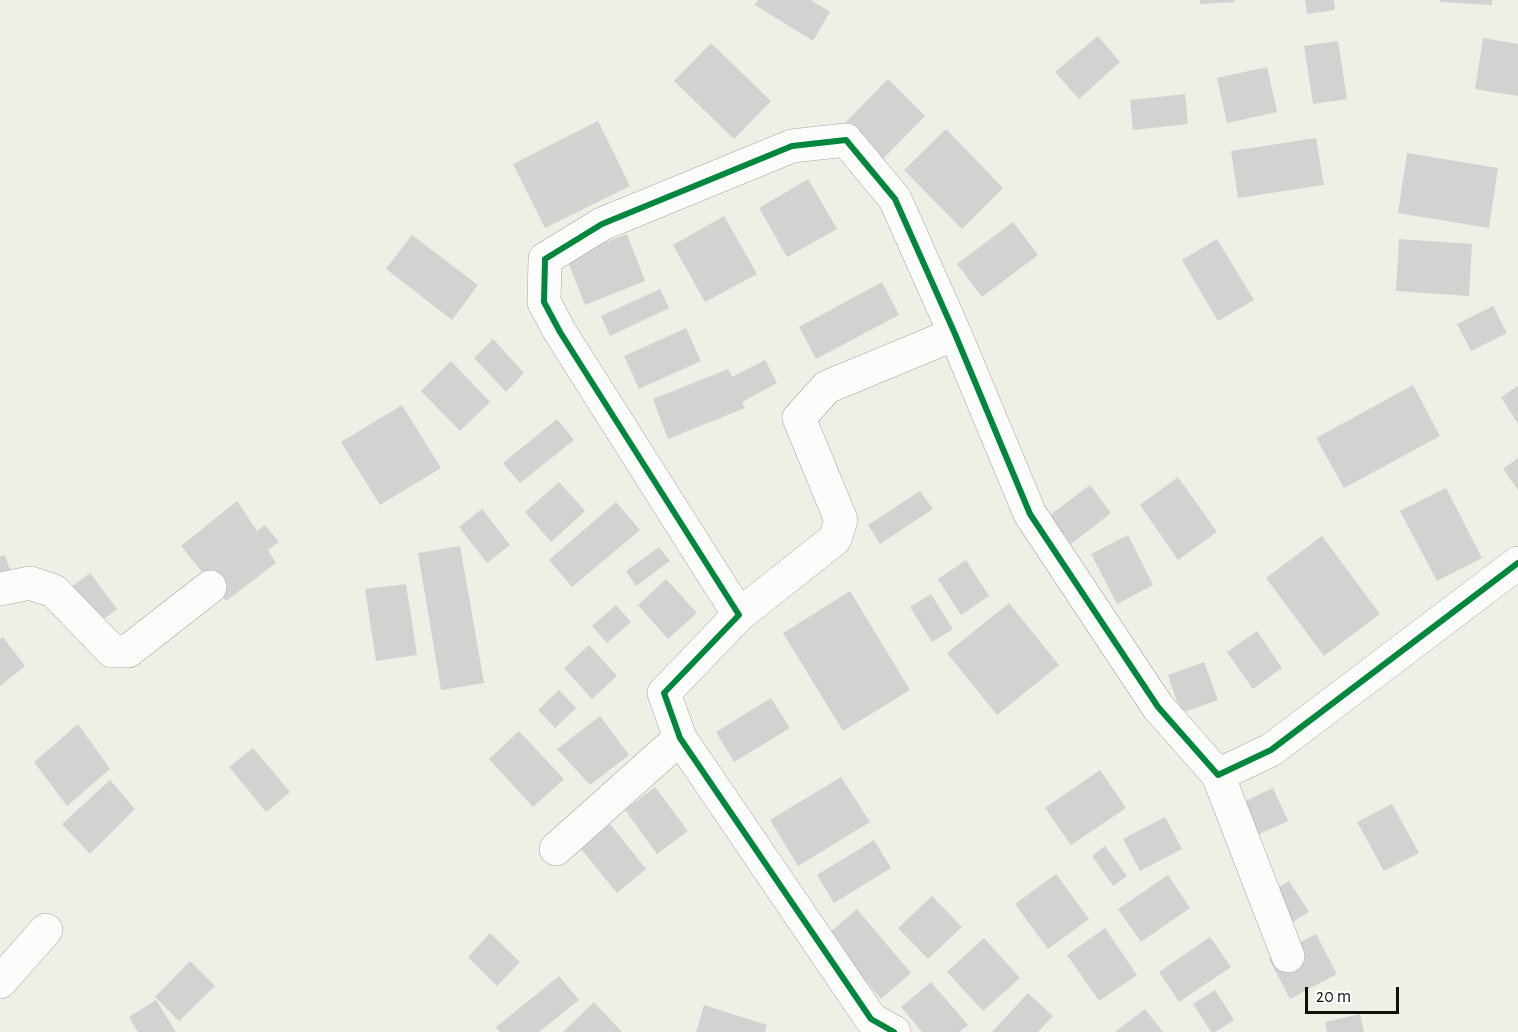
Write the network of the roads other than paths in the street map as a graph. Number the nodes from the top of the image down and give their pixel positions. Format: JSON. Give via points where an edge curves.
{"nodes":[{"id":1,"x":955,"y":334,"type":"junction"},
{"id":2,"x":1518,"y":563,"type":"edge"},
{"id":3,"x":210,"y":586,"type":"dead end"},
{"id":4,"x":0,"y":589,"type":"edge"},
{"id":5,"x":739,"y":615,"type":"junction"},
{"id":6,"x":680,"y":738,"type":"junction"},
{"id":7,"x":1218,"y":775,"type":"junction"},
{"id":8,"x":556,"y":849,"type":"dead end"},
{"id":9,"x":46,"y":930,"type":"dead end"},
{"id":10,"x":1288,"y":956,"type":"dead end"},
{"id":11,"x":0,"y":982,"type":"edge"},
{"id":12,"x":894,"y":1032,"type":"edge"}],
"edges":[{"from":1,"to":5,"type":"street","via":[[827,387],[799,418],[841,520],[835,539]]},
{"from":1,"to":5,"type":"street","via":[[895,199],[846,140],[792,146],[602,224],[545,259],[544,302],[560,332]]},
{"from":1,"to":7,"type":"street","via":[[1030,514],[1158,707]]},
{"from":2,"to":7,"type":"street","via":[[1271,750]]},
{"from":3,"to":4,"type":"street","via":[[128,651],[112,651],[54,591],[30,583]]},
{"from":5,"to":6,"type":"street","via":[[664,693]]},
{"from":6,"to":8,"type":"street"},
{"from":6,"to":12,"type":"street","via":[[871,1019]]},
{"from":7,"to":10,"type":"street"},
{"from":9,"to":11,"type":"street"}]}
